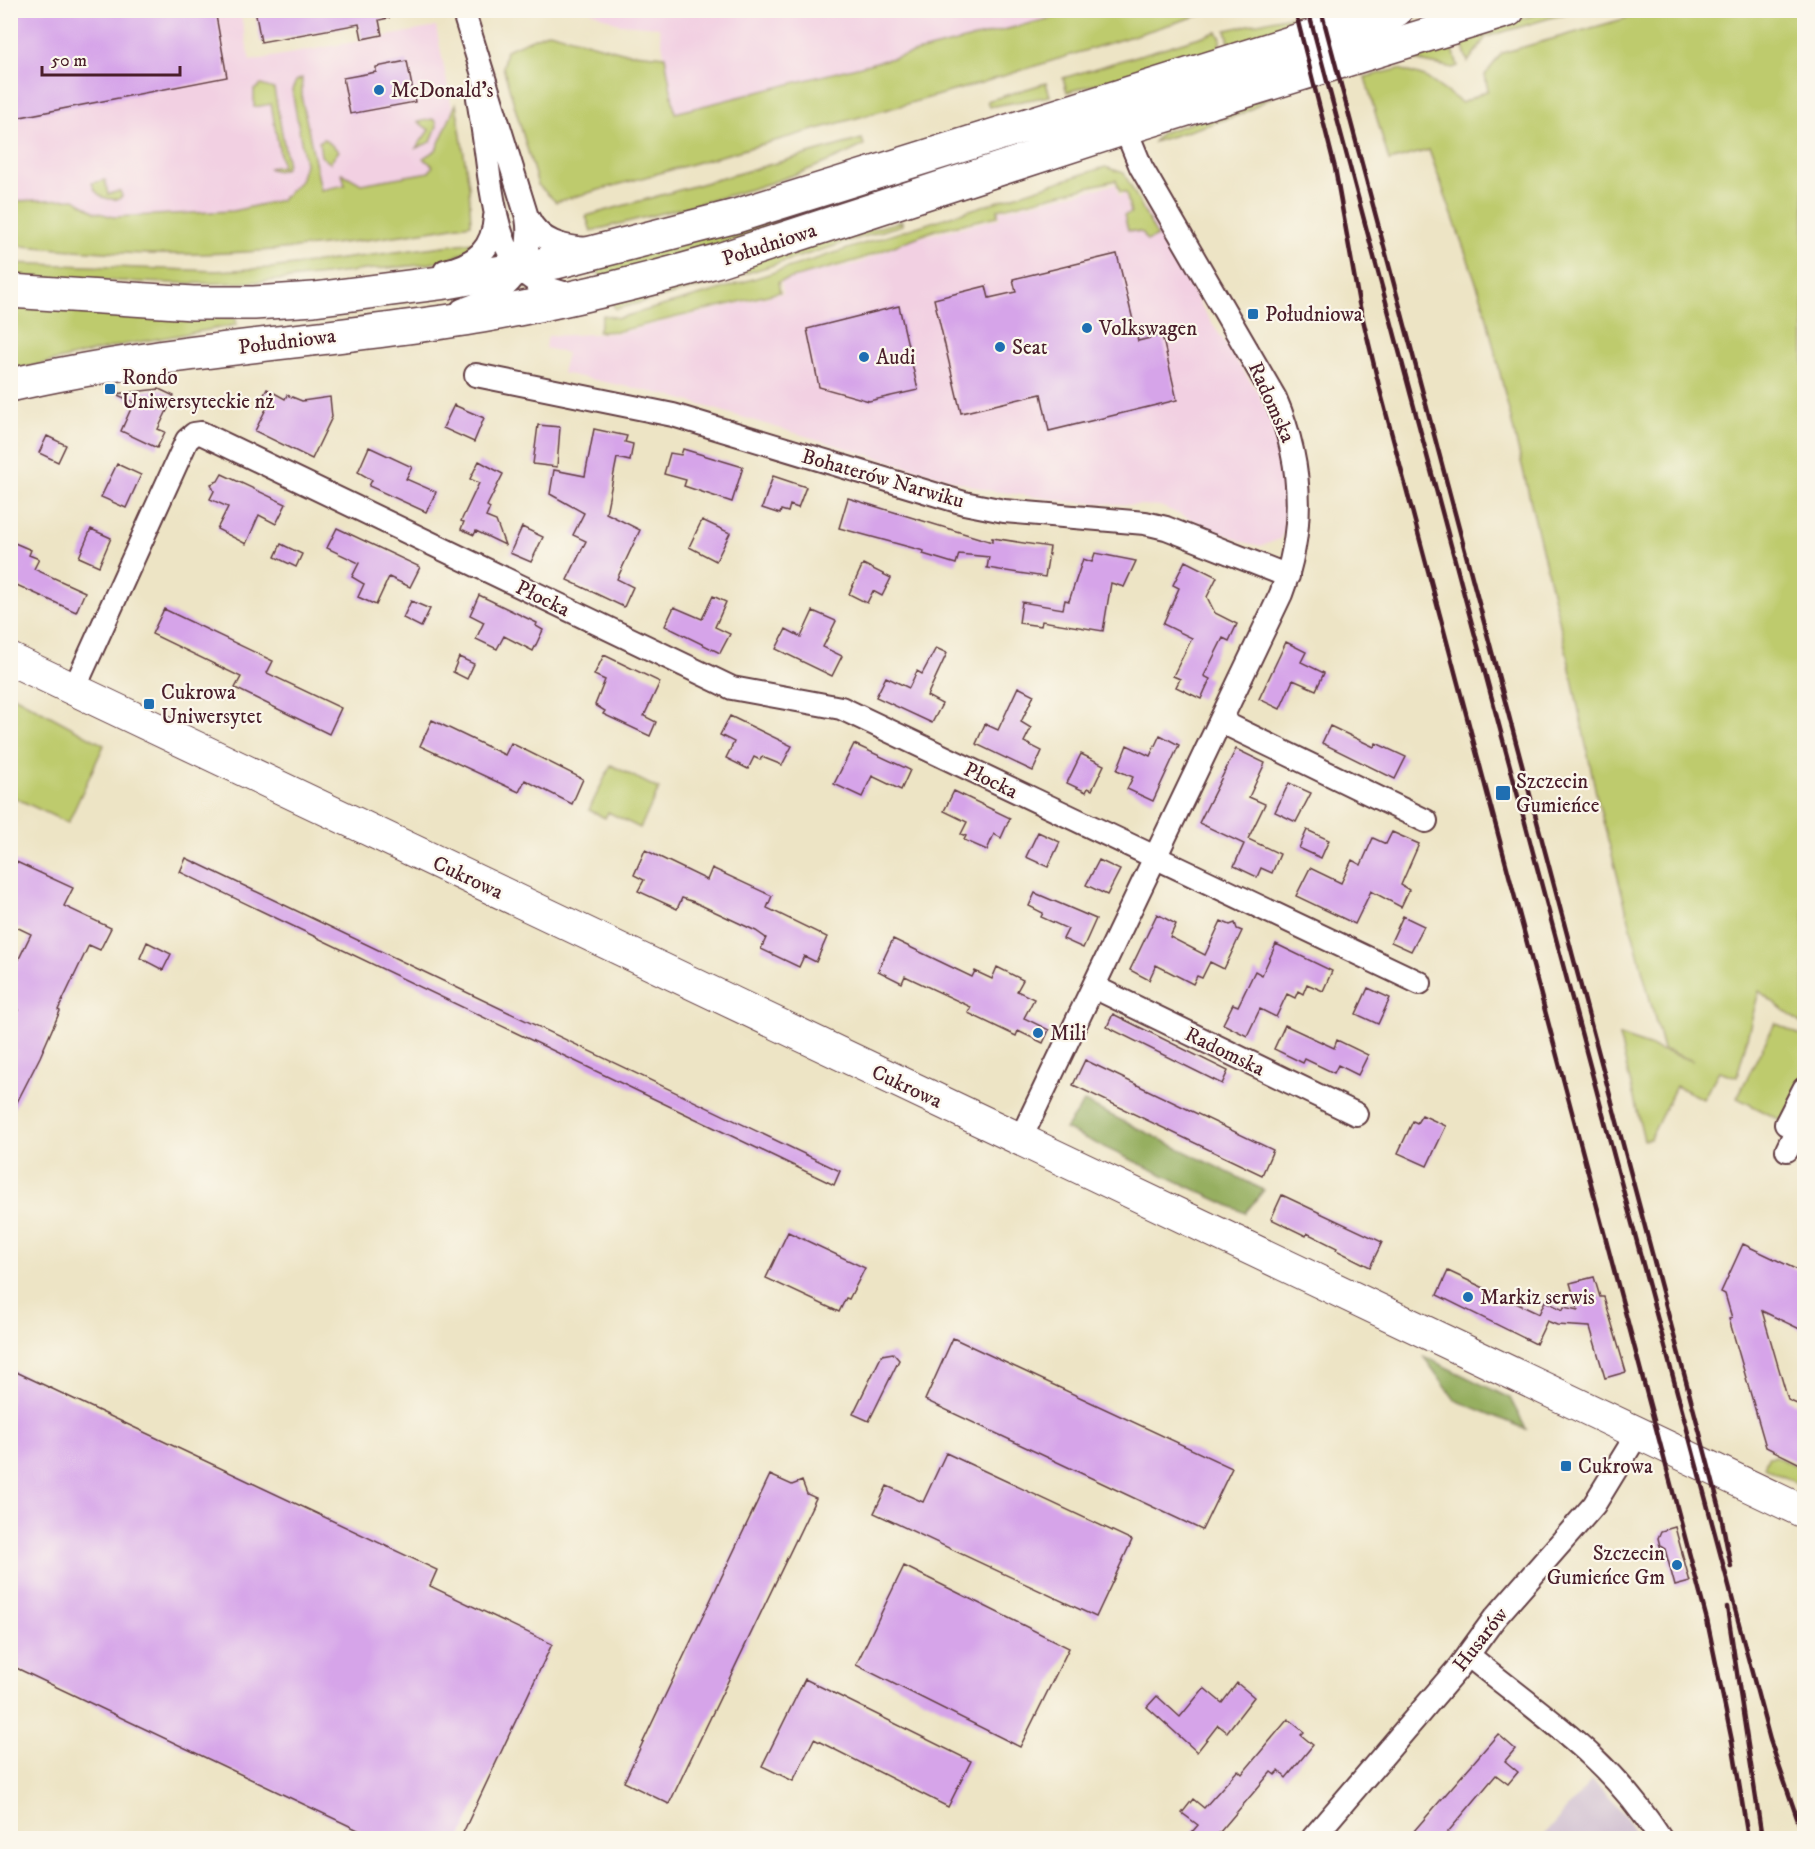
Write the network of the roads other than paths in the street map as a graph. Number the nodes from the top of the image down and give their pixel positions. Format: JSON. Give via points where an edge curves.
{"nodes":[{"id":1,"x":463,"y":10,"type":"edge"},
{"id":2,"x":1396,"y":10,"type":"edge"},
{"id":3,"x":1508,"y":10,"type":"edge"},
{"id":4,"x":469,"y":34,"type":"junction"},
{"id":5,"x":1125,"y":128,"type":"junction"},
{"id":6,"x":494,"y":210,"type":"junction"},
{"id":7,"x":528,"y":218,"type":"junction"},
{"id":8,"x":623,"y":246,"type":"junction"},
{"id":9,"x":520,"y":269,"type":"junction"},
{"id":10,"x":10,"y":291,"type":"edge"},
{"id":11,"x":351,"y":294,"type":"junction"},
{"id":12,"x":577,"y":295,"type":"junction"},
{"id":13,"x":423,"y":324,"type":"junction"},
{"id":14,"x":476,"y":375,"type":"dead end"},
{"id":15,"x":10,"y":385,"type":"edge"},
{"id":16,"x":1288,"y":576,"type":"junction"},
{"id":17,"x":10,"y":659,"type":"edge"},
{"id":18,"x":74,"y":689,"type":"junction"},
{"id":19,"x":1222,"y":722,"type":"junction"},
{"id":20,"x":1426,"y":821,"type":"dead end"},
{"id":21,"x":1156,"y":859,"type":"junction"},
{"id":22,"x":1420,"y":983,"type":"dead end"},
{"id":23,"x":1094,"y":987,"type":"junction"},
{"id":24,"x":1804,"y":1089,"type":"edge"},
{"id":25,"x":1356,"y":1114,"type":"dead end"},
{"id":26,"x":1800,"y":1120,"type":"edge"},
{"id":27,"x":1020,"y":1140,"type":"junction"},
{"id":28,"x":1787,"y":1150,"type":"dead end"},
{"id":29,"x":1638,"y":1433,"type":"junction"},
{"id":30,"x":1804,"y":1512,"type":"edge"},
{"id":31,"x":1468,"y":1655,"type":"junction"},
{"id":32,"x":1313,"y":1839,"type":"edge"},
{"id":33,"x":1660,"y":1839,"type":"edge"}],
"edges":[{"from":1,"to":4,"type":"street","name":"Południowa"},
{"from":2,"to":8,"type":"main road","name":"Południowa","via":[[778,204]]},
{"from":3,"to":5,"type":"main road","name":"Południowa"},
{"from":4,"to":6,"type":"street","name":"Południowa"},
{"from":4,"to":7,"type":"street","name":"Południowa"},
{"from":5,"to":12,"type":"main road","name":"Południowa","via":[[716,261]]},
{"from":5,"to":16,"type":"street","name":"Radomska","via":[[1141,167],[1263,376],[1286,423],[1296,463],[1300,507]]},
{"from":6,"to":9,"type":"street","name":"Południowa","via":[[506,249]]},
{"from":6,"to":11,"type":"street","name":"Południowa","via":[[495,226],[489,244],[466,266]]},
{"from":7,"to":8,"type":"street","name":"Południowa","via":[[538,234],[562,246]]},
{"from":7,"to":9,"type":"street","name":"Południowa","via":[[527,250]]},
{"from":8,"to":9,"type":"main road","name":"Południowa"},
{"from":9,"to":11,"type":"main road","name":"Południowa"},
{"from":9,"to":12,"type":"street","name":"Południowa","via":[[549,288]]},
{"from":9,"to":13,"type":"street","name":"Południowa","via":[[512,282],[493,296]]},
{"from":10,"to":11,"type":"main road","name":"Południowa","via":[[219,304]]},
{"from":12,"to":13,"type":"main road","name":"Południowa"},
{"from":13,"to":15,"type":"main road","name":"Południowa","via":[[163,357]]},
{"from":14,"to":16,"type":"street","name":"Bohaterów Narwiku","via":[[673,415],[964,503],[1004,511],[1166,528]]},
{"from":16,"to":19,"type":"street","name":"Radomska"},
{"from":17,"to":18,"type":"street","name":"Cukrowa"},
{"from":18,"to":21,"type":"street","name":"Płocka","via":[[188,440],[201,433],[732,688],[841,708]]},
{"from":18,"to":27,"type":"street","name":"Cukrowa"},
{"from":19,"to":20,"type":"street"},
{"from":19,"to":21,"type":"street","name":"Radomska"},
{"from":21,"to":22,"type":"street"},
{"from":21,"to":23,"type":"street","name":"Radomska"},
{"from":23,"to":25,"type":"street","name":"Radomska"},
{"from":23,"to":27,"type":"street","name":"Radomska"},
{"from":24,"to":26,"type":"street","via":[[1786,1124]]},
{"from":26,"to":28,"type":"street"},
{"from":27,"to":29,"type":"street","name":"Cukrowa"},
{"from":29,"to":30,"type":"street","name":"Cukrowa"},
{"from":29,"to":31,"type":"street","name":"Husarów","via":[[1598,1499],[1494,1619]]},
{"from":31,"to":32,"type":"street","name":"Husarów"},
{"from":31,"to":33,"type":"street","via":[[1592,1754],[1626,1790]]}]}
